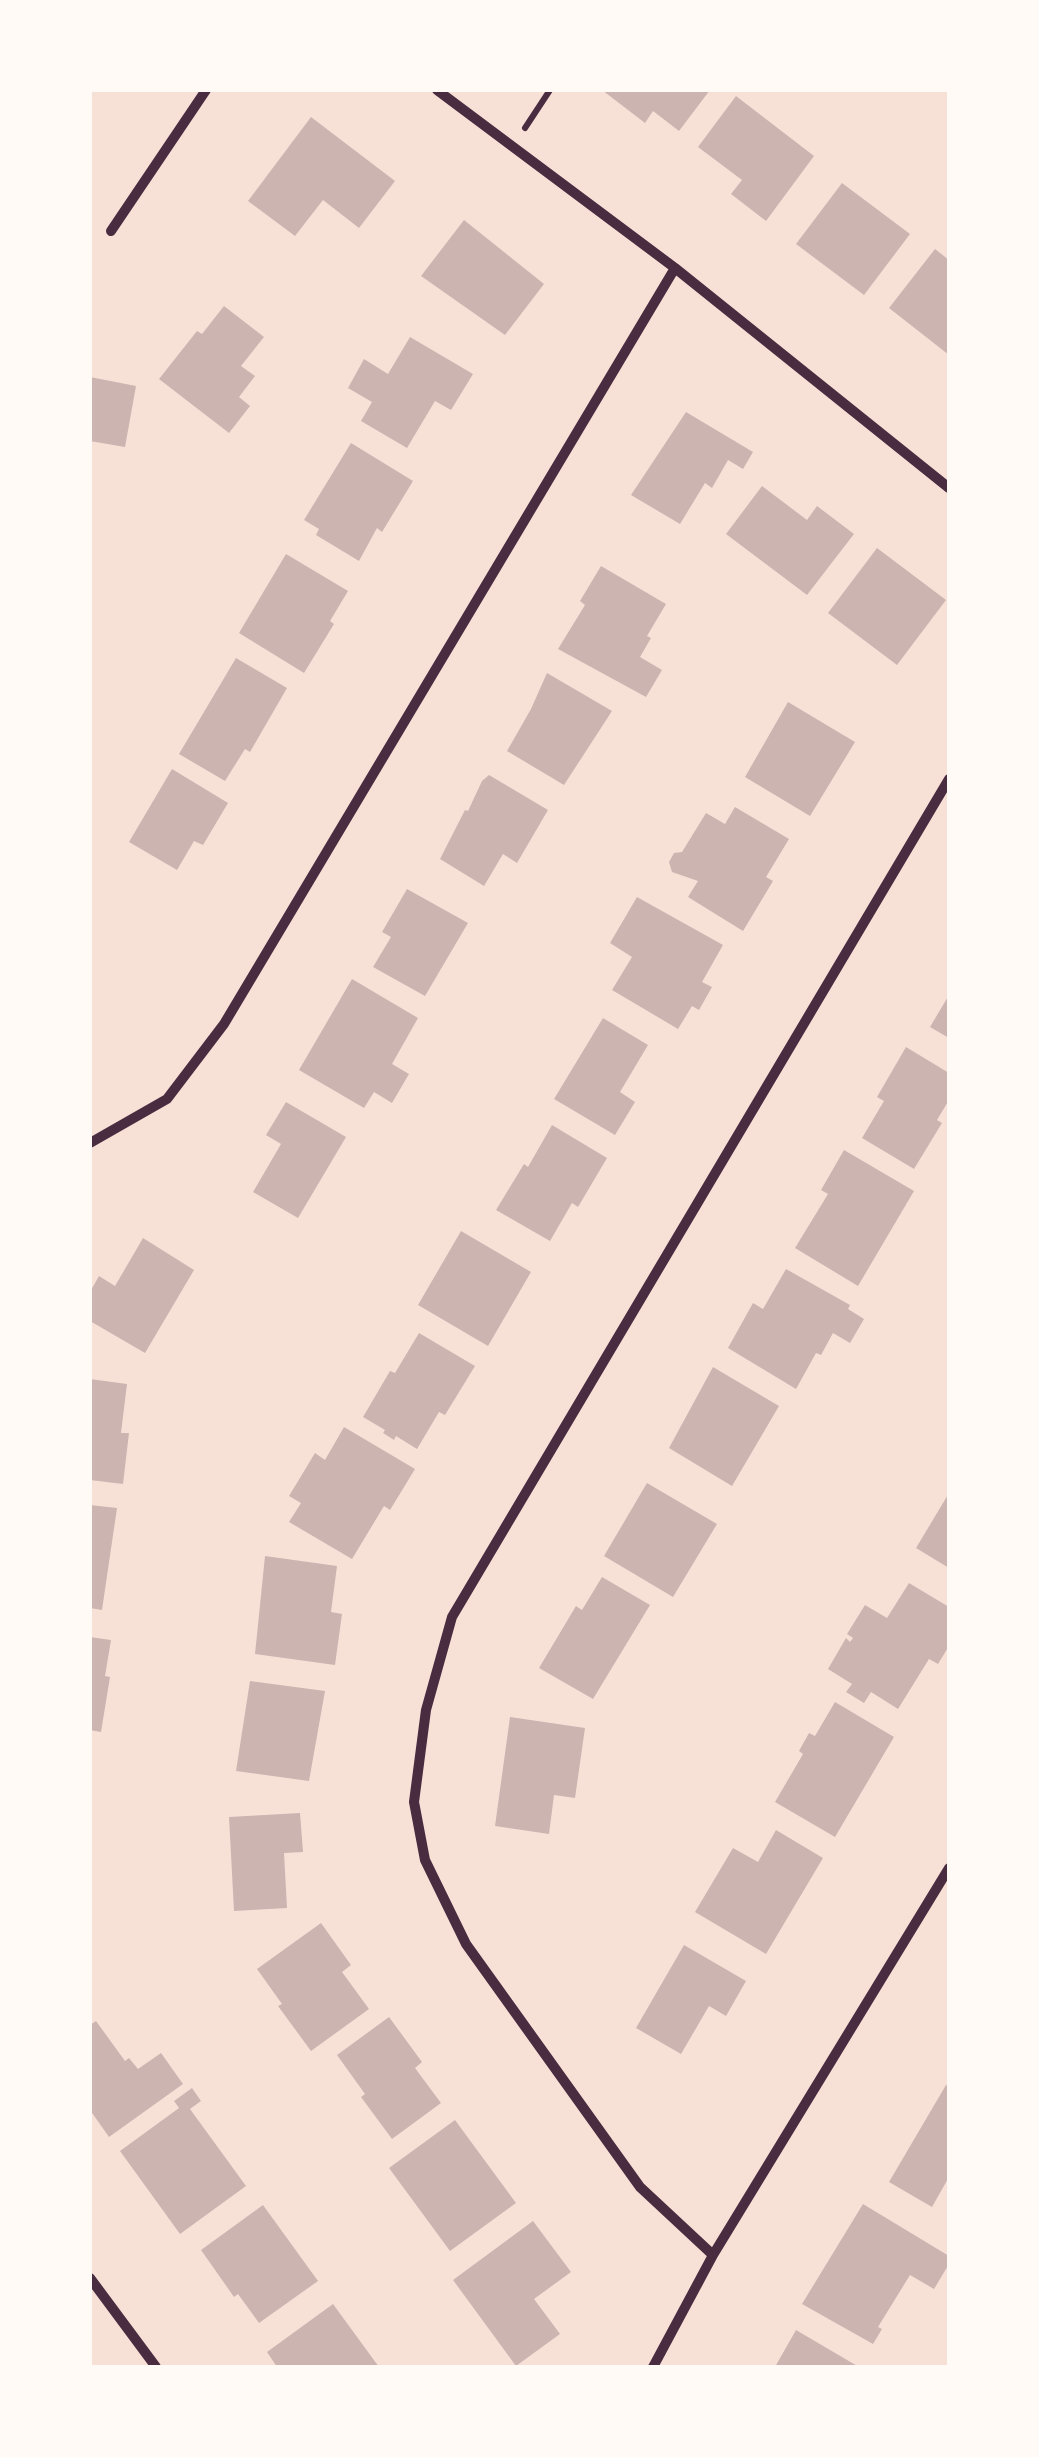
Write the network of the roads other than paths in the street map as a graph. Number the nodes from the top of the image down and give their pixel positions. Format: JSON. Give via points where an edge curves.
{"nodes":[{"id":1,"x":206,"y":90,"type":"edge"},
{"id":2,"x":436,"y":90,"type":"edge"},
{"id":3,"x":111,"y":230,"type":"dead end"},
{"id":4,"x":676,"y":268,"type":"junction"},
{"id":5,"x":949,"y":488,"type":"edge"},
{"id":6,"x":949,"y":780,"type":"edge"},
{"id":7,"x":90,"y":1143,"type":"edge"},
{"id":8,"x":949,"y":1868,"type":"edge"},
{"id":9,"x":713,"y":2255,"type":"junction"},
{"id":10,"x":90,"y":2278,"type":"edge"},
{"id":11,"x":156,"y":2367,"type":"edge"},
{"id":12,"x":653,"y":2367,"type":"edge"}],
"edges":[{"from":1,"to":3,"type":"street"},
{"from":2,"to":4,"type":"street"},
{"from":4,"to":5,"type":"street"},
{"from":4,"to":7,"type":"street","via":[[224,1024],[167,1099]]},
{"from":6,"to":9,"type":"street","via":[[452,1617],[426,1710],[414,1802],[426,1860],[466,1944],[640,2186]]},
{"from":8,"to":9,"type":"street"},
{"from":9,"to":12,"type":"street"},
{"from":10,"to":11,"type":"street"}]}
